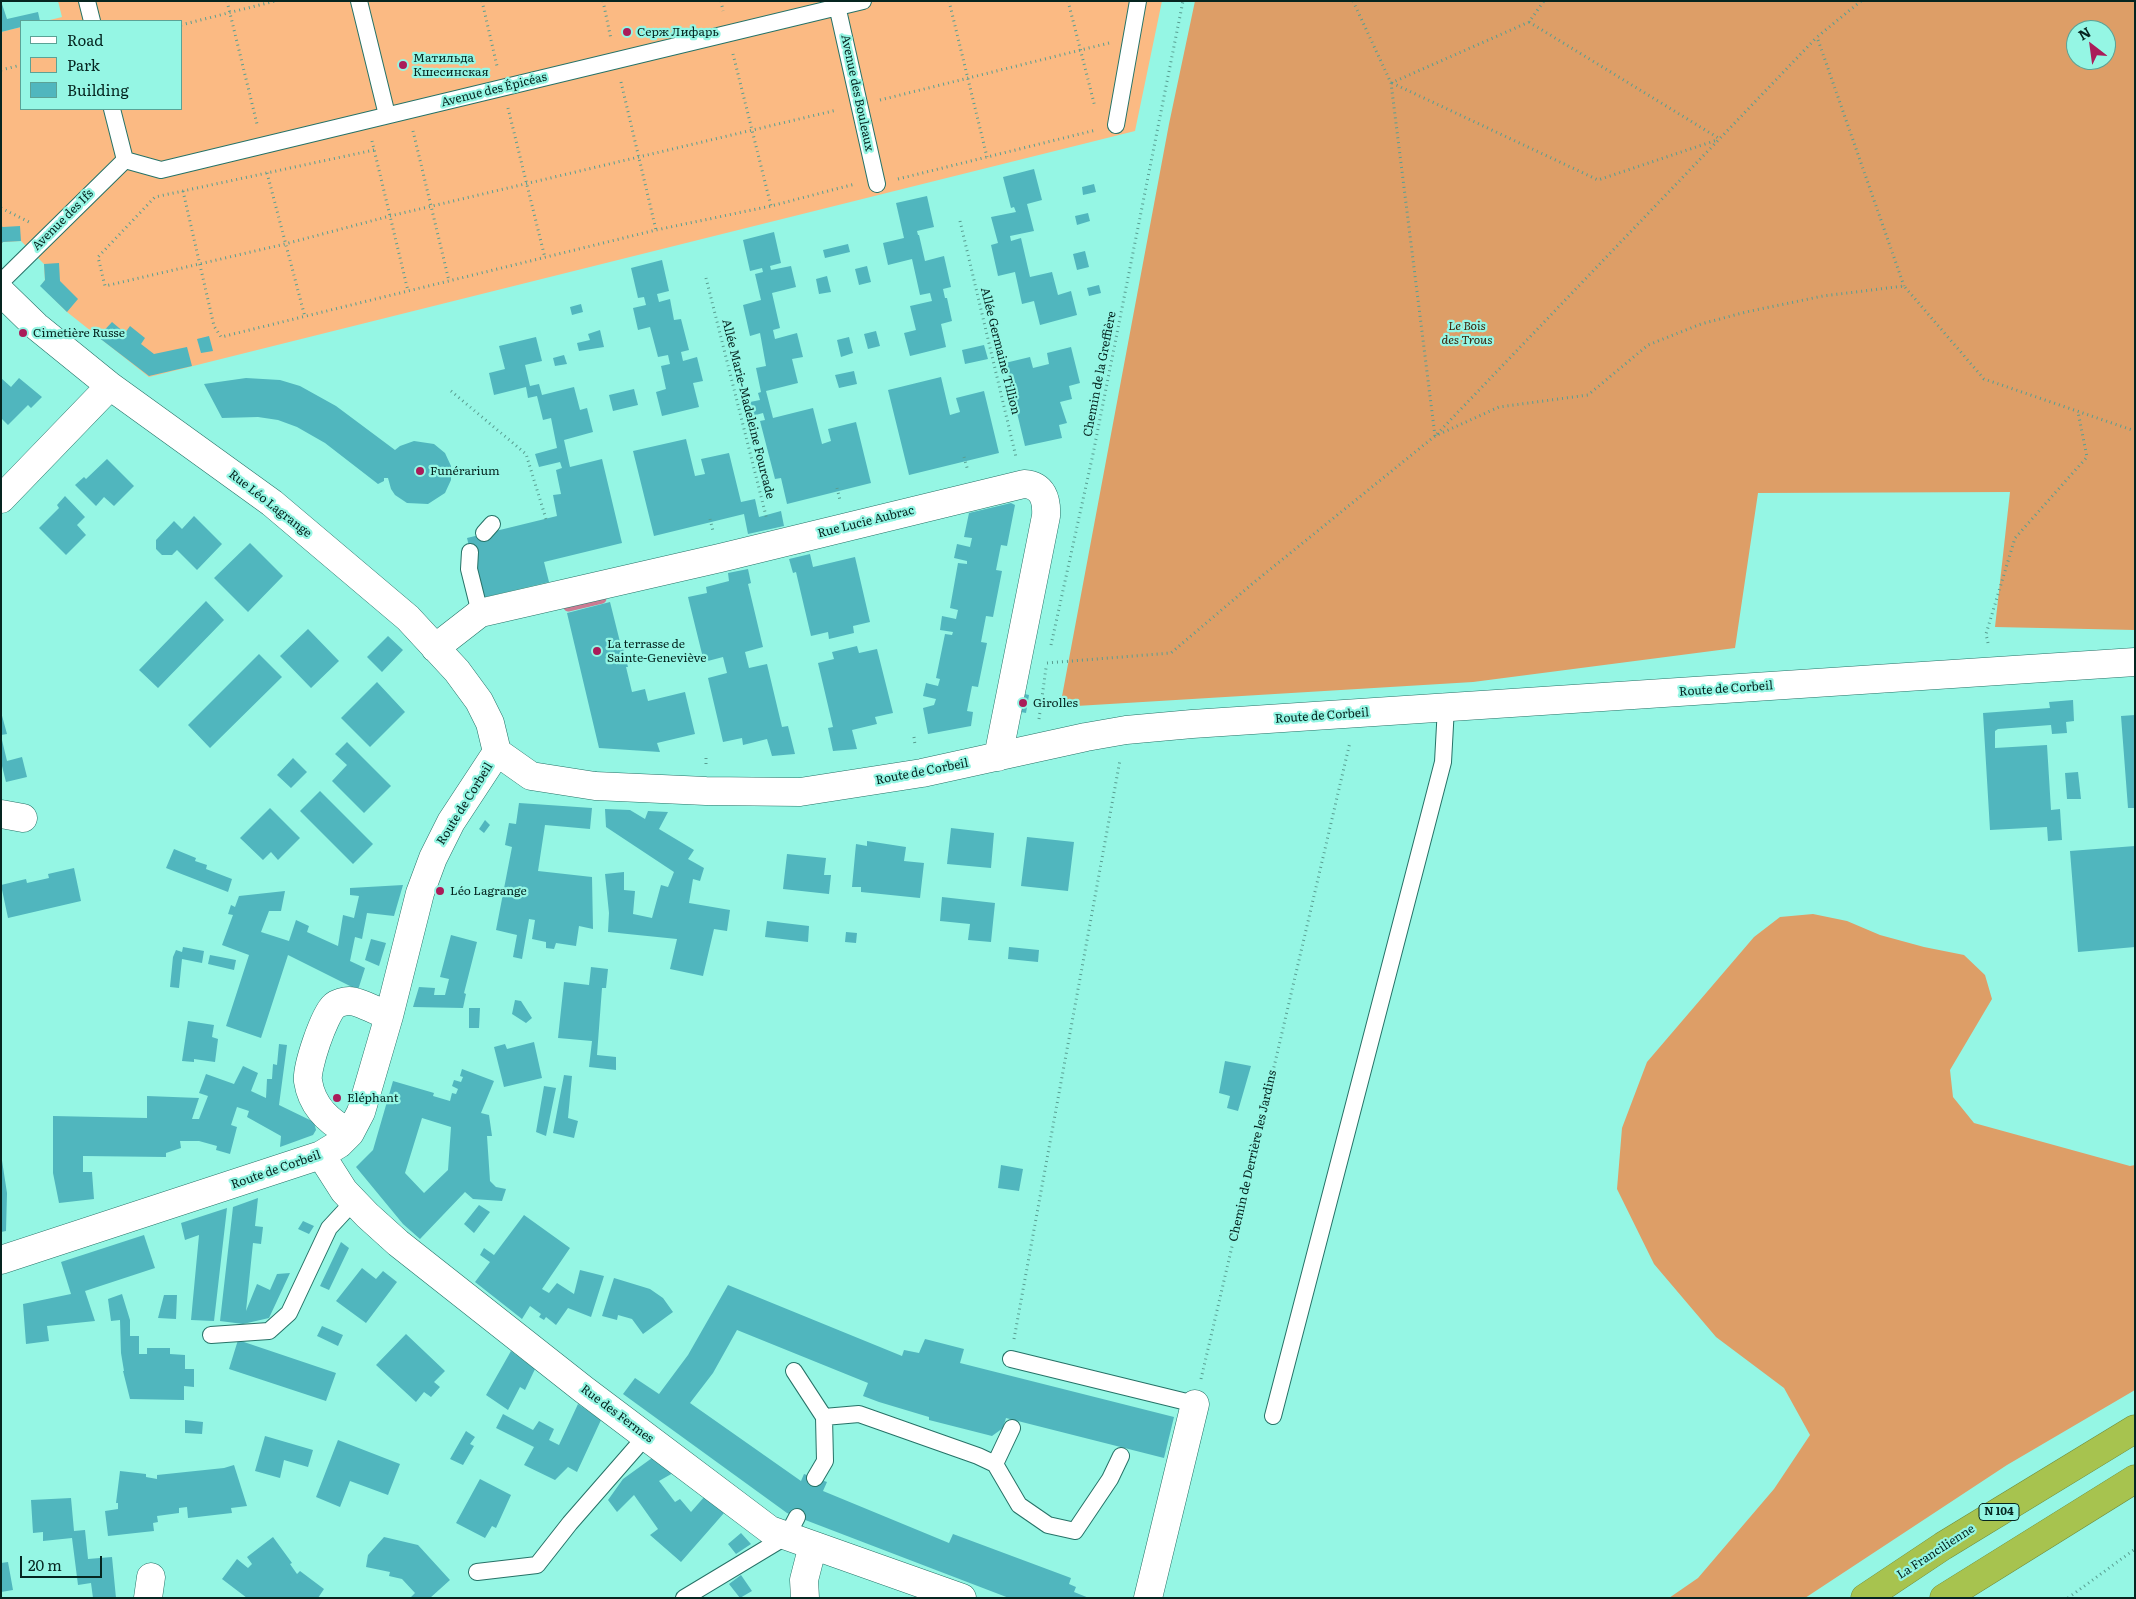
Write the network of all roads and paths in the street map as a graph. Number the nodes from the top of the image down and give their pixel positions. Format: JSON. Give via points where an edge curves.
{"nodes":[{"id":1,"x":87,"y":1,"type":"edge"},
{"id":2,"x":227,"y":1,"type":"edge"},
{"id":3,"x":275,"y":1,"type":"edge"},
{"id":4,"x":359,"y":1,"type":"edge"},
{"id":5,"x":482,"y":1,"type":"edge"},
{"id":6,"x":603,"y":1,"type":"edge"},
{"id":7,"x":863,"y":1,"type":"edge"},
{"id":8,"x":949,"y":1,"type":"edge"},
{"id":9,"x":1068,"y":1,"type":"edge"},
{"id":10,"x":1138,"y":1,"type":"edge"},
{"id":11,"x":1182,"y":1,"type":"edge"},
{"id":12,"x":1353,"y":1,"type":"edge"},
{"id":13,"x":1544,"y":1,"type":"edge"},
{"id":14,"x":1862,"y":1,"type":"edge"},
{"id":15,"x":837,"y":4,"type":"edge"},
{"id":16,"x":229,"y":12,"type":"junction"},
{"id":17,"x":92,"y":20,"type":"edge"},
{"id":18,"x":1529,"y":22,"type":"junction"},
{"id":19,"x":182,"y":24,"type":"edge"},
{"id":20,"x":729,"y":33,"type":"junction"},
{"id":21,"x":1817,"y":37,"type":"junction"},
{"id":22,"x":1131,"y":38,"type":"junction"},
{"id":23,"x":1080,"y":50,"type":"junction"},
{"id":24,"x":616,"y":60,"type":"junction"},
{"id":25,"x":20,"y":65,"type":"edge"},
{"id":26,"x":1,"y":70,"type":"edge"},
{"id":27,"x":968,"y":78,"type":"junction"},
{"id":28,"x":1391,"y":83,"type":"junction"},
{"id":29,"x":502,"y":88,"type":"junction"},
{"id":30,"x":859,"y":105,"type":"junction"},
{"id":31,"x":112,"y":110,"type":"edge"},
{"id":32,"x":408,"y":111,"type":"junction"},
{"id":33,"x":387,"y":115,"type":"junction"},
{"id":34,"x":367,"y":121,"type":"junction"},
{"id":35,"x":1108,"y":127,"type":"junction"},
{"id":36,"x":751,"y":131,"type":"junction"},
{"id":37,"x":1720,"y":139,"type":"junction"},
{"id":38,"x":262,"y":146,"type":"junction"},
{"id":39,"x":374,"y":150,"type":"junction"},
{"id":40,"x":639,"y":157,"type":"junction"},
{"id":41,"x":987,"y":157,"type":"junction"},
{"id":42,"x":124,"y":160,"type":"junction"},
{"id":43,"x":267,"y":173,"type":"junction"},
{"id":44,"x":526,"y":184,"type":"junction"},
{"id":45,"x":877,"y":184,"type":"junction"},
{"id":46,"x":183,"y":191,"type":"junction"},
{"id":47,"x":432,"y":206,"type":"junction"},
{"id":48,"x":771,"y":206,"type":"junction"},
{"id":49,"x":1,"y":208,"type":"edge"},
{"id":50,"x":390,"y":216,"type":"junction"},
{"id":51,"x":960,"y":222,"type":"dead end"},
{"id":52,"x":656,"y":230,"type":"junction"},
{"id":53,"x":49,"y":233,"type":"junction"},
{"id":54,"x":285,"y":244,"type":"junction"},
{"id":55,"x":545,"y":258,"type":"junction"},
{"id":56,"x":200,"y":264,"type":"junction"},
{"id":57,"x":706,"y":278,"type":"dead end"},
{"id":58,"x":449,"y":281,"type":"junction"},
{"id":59,"x":1,"y":282,"type":"edge"},
{"id":60,"x":1904,"y":286,"type":"junction"},
{"id":61,"x":1,"y":292,"type":"edge"},
{"id":62,"x":408,"y":292,"type":"junction"},
{"id":63,"x":304,"y":317,"type":"junction"},
{"id":64,"x":110,"y":386,"type":"junction"},
{"id":65,"x":450,"y":391,"type":"dead end"},
{"id":66,"x":2078,"y":411,"type":"junction"},
{"id":67,"x":2135,"y":431,"type":"edge"},
{"id":68,"x":1435,"y":436,"type":"junction"},
{"id":69,"x":1024,"y":484,"type":"junction"},
{"id":70,"x":1,"y":498,"type":"edge"},
{"id":71,"x":546,"y":519,"type":"dead end"},
{"id":72,"x":773,"y":545,"type":"junction"},
{"id":73,"x":470,"y":552,"type":"dead end"},
{"id":74,"x":480,"y":613,"type":"junction"},
{"id":75,"x":435,"y":648,"type":"junction"},
{"id":76,"x":2135,"y":662,"type":"edge"},
{"id":77,"x":1047,"y":663,"type":"junction"},
{"id":78,"x":1994,"y":671,"type":"junction"},
{"id":79,"x":1446,"y":707,"type":"junction"},
{"id":80,"x":1356,"y":715,"type":"junction"},
{"id":81,"x":1126,"y":730,"type":"junction"},
{"id":82,"x":1034,"y":749,"type":"junction"},
{"id":83,"x":497,"y":752,"type":"junction"},
{"id":84,"x":998,"y":757,"type":"junction"},
{"id":85,"x":389,"y":1016,"type":"junction"},
{"id":86,"x":350,"y":1133,"type":"junction"},
{"id":87,"x":321,"y":1155,"type":"junction"},
{"id":88,"x":354,"y":1201,"type":"junction"},
{"id":89,"x":1,"y":1260,"type":"edge"},
{"id":90,"x":211,"y":1335,"type":"dead end"},
{"id":91,"x":1010,"y":1359,"type":"joint"},
{"id":92,"x":794,"y":1371,"type":"dead end"},
{"id":93,"x":1195,"y":1404,"type":"junction"},
{"id":94,"x":824,"y":1416,"type":"junction"},
{"id":95,"x":1273,"y":1416,"type":"dead end"},
{"id":96,"x":1012,"y":1428,"type":"dead end"},
{"id":97,"x":2135,"y":1429,"type":"edge"},
{"id":98,"x":646,"y":1436,"type":"junction"},
{"id":99,"x":1121,"y":1456,"type":"dead end"},
{"id":100,"x":995,"y":1464,"type":"junction"},
{"id":101,"x":816,"y":1478,"type":"dead end"},
{"id":102,"x":2135,"y":1479,"type":"edge"},
{"id":103,"x":792,"y":1526,"type":"junction"},
{"id":104,"x":813,"y":1545,"type":"junction"},
{"id":105,"x":2135,"y":1549,"type":"edge"},
{"id":106,"x":476,"y":1572,"type":"dead end"},
{"id":107,"x":798,"y":1594,"type":"edge"},
{"id":108,"x":684,"y":1598,"type":"edge"},
{"id":109,"x":962,"y":1598,"type":"edge"},
{"id":110,"x":1148,"y":1598,"type":"edge"},
{"id":111,"x":1865,"y":1598,"type":"edge"},
{"id":112,"x":1944,"y":1598,"type":"edge"},
{"id":113,"x":2068,"y":1598,"type":"edge"}],
"edges":[{"from":1,"to":17,"type":"lane"},
{"from":2,"to":16,"type":"path"},
{"from":3,"to":16,"type":"path"},
{"from":4,"to":33,"type":"lane"},
{"from":5,"to":29,"type":"path"},
{"from":6,"to":24,"type":"path"},
{"from":7,"to":15,"type":"lane","name":"Avenue des Épicéas"},
{"from":8,"to":27,"type":"path"},
{"from":9,"to":23,"type":"path"},
{"from":10,"to":22,"type":"lane"},
{"from":11,"to":77,"type":"path","name":"Chemin de la Greffière"},
{"from":12,"to":28,"type":"path"},
{"from":13,"to":18,"type":"path"},
{"from":14,"to":21,"type":"path"},
{"from":15,"to":20,"type":"lane","name":"Avenue des Épicéas"},
{"from":15,"to":30,"type":"lane","name":"Avenue des Bouleaux"},
{"from":16,"to":19,"type":"path"},
{"from":16,"to":38,"type":"path"},
{"from":18,"to":28,"type":"path"},
{"from":18,"to":37,"type":"path"},
{"from":20,"to":24,"type":"lane","name":"Avenue des Épicéas"},
{"from":20,"to":36,"type":"path"},
{"from":21,"to":37,"type":"path"},
{"from":21,"to":60,"type":"path"},
{"from":22,"to":23,"type":"path"},
{"from":22,"to":35,"type":"lane"},
{"from":23,"to":27,"type":"path"},
{"from":23,"to":35,"type":"path"},
{"from":24,"to":29,"type":"lane","name":"Avenue des Épicéas"},
{"from":24,"to":40,"type":"path"},
{"from":25,"to":26,"type":"path"},
{"from":27,"to":30,"type":"path"},
{"from":27,"to":41,"type":"path"},
{"from":28,"to":37,"type":"path","via":[[1598,180]]},
{"from":28,"to":68,"type":"path"},
{"from":29,"to":32,"type":"lane","name":"Avenue des Épicéas"},
{"from":29,"to":44,"type":"path"},
{"from":30,"to":36,"type":"path"},
{"from":30,"to":45,"type":"lane","name":"Avenue des Bouleaux"},
{"from":31,"to":42,"type":"lane"},
{"from":32,"to":33,"type":"lane","name":"Avenue des Épicéas"},
{"from":32,"to":47,"type":"path"},
{"from":33,"to":34,"type":"lane","name":"Avenue des Épicéas"},
{"from":34,"to":38,"type":"lane","name":"Avenue des Épicéas"},
{"from":34,"to":39,"type":"path"},
{"from":35,"to":41,"type":"path"},
{"from":36,"to":40,"type":"path"},
{"from":36,"to":48,"type":"path"},
{"from":37,"to":68,"type":"path"},
{"from":38,"to":42,"type":"lane","name":"Avenue des Épicéas","via":[[161,170]]},
{"from":39,"to":43,"type":"path"},
{"from":39,"to":50,"type":"path"},
{"from":40,"to":44,"type":"path"},
{"from":40,"to":52,"type":"path"},
{"from":41,"to":45,"type":"path"},
{"from":42,"to":53,"type":"lane","name":"Avenue des Ifs"},
{"from":43,"to":46,"type":"path"},
{"from":43,"to":54,"type":"path"},
{"from":44,"to":47,"type":"path"},
{"from":44,"to":55,"type":"path"},
{"from":45,"to":48,"type":"path","via":[[855,184]]},
{"from":46,"to":56,"type":"path"},
{"from":46,"to":56,"type":"path","via":[[155,197],[98,257],[104,286]]},
{"from":47,"to":50,"type":"path"},
{"from":47,"to":58,"type":"path"},
{"from":48,"to":52,"type":"path"},
{"from":49,"to":53,"type":"path"},
{"from":50,"to":54,"type":"path"},
{"from":50,"to":62,"type":"path"},
{"from":51,"to":69,"type":"path","name":"Allée Germaine Tillion"},
{"from":52,"to":55,"type":"path"},
{"from":53,"to":59,"type":"lane","name":"Avenue des Ifs"},
{"from":54,"to":56,"type":"path"},
{"from":54,"to":63,"type":"path"},
{"from":55,"to":58,"type":"path"},
{"from":56,"to":63,"type":"path","via":[[214,326],[221,337]]},
{"from":57,"to":72,"type":"path","name":"Allée Marie-Madeleine Fourcade"},
{"from":58,"to":62,"type":"path"},
{"from":60,"to":66,"type":"path","via":[[1984,379]]},
{"from":60,"to":68,"type":"path","via":[[1823,296],[1701,324],[1648,345],[1588,395],[1499,407]]},
{"from":61,"to":64,"type":"street","name":"Rue Léo Lagrange","via":[[36,326]]},
{"from":62,"to":63,"type":"path"},
{"from":64,"to":70,"type":"street"},
{"from":64,"to":75,"type":"street","name":"Rue Léo Lagrange","via":[[272,503],[408,618]]},
{"from":65,"to":71,"type":"path","via":[[526,454]]},
{"from":66,"to":67,"type":"path"},
{"from":66,"to":78,"type":"path","via":[[2087,457],[2016,538],[1986,634]]},
{"from":68,"to":77,"type":"path","via":[[1171,653]]},
{"from":69,"to":72,"type":"street","name":"Rue Lucie Aubrac"},
{"from":69,"to":84,"type":"street","via":[[1041,491],[1046,516]]},
{"from":72,"to":74,"type":"street","name":"Rue Lucie Aubrac"},
{"from":73,"to":74,"type":"lane","via":[[468,569]]},
{"from":74,"to":75,"type":"street","name":"Rue Lucie Aubrac"},
{"from":75,"to":83,"type":"street","name":"Rue Léo Lagrange","via":[[479,701],[490,723]]},
{"from":76,"to":78,"type":"street","name":"Route de Corbeil"},
{"from":77,"to":82,"type":"path","name":"Chemin de la Greffière"},
{"from":78,"to":79,"type":"street","name":"Route de Corbeil"},
{"from":79,"to":80,"type":"street","name":"Route de Corbeil"},
{"from":79,"to":95,"type":"lane","via":[[1442,762]]},
{"from":80,"to":81,"type":"street","name":"Route de Corbeil"},
{"from":80,"to":93,"type":"path","name":"Chemin de Derrière les Jardins"},
{"from":81,"to":82,"type":"street","name":"Route de Corbeil"},
{"from":81,"to":91,"type":"path"},
{"from":82,"to":84,"type":"street","name":"Route de Corbeil"},
{"from":83,"to":84,"type":"street","name":"Route de Corbeil","via":[[531,776],[554,780],[595,786],[750,792],[800,792],[845,786]]},
{"from":83,"to":85,"type":"street","name":"Route de Corbeil","via":[[451,822],[432,858]]},
{"from":85,"to":86,"type":"street","name":"Route de Corbeil","via":[[361,1112]]},
{"from":85,"to":86,"type":"street","via":[[350,1001],[335,1004],[321,1028],[308,1080],[315,1102],[331,1123]]},
{"from":86,"to":87,"type":"street","name":"Route de Corbeil"},
{"from":87,"to":88,"type":"street","name":"Rue des Fermes"},
{"from":87,"to":89,"type":"street","name":"Route de Corbeil"},
{"from":88,"to":90,"type":"lane","via":[[329,1228],[289,1313],[269,1331]]},
{"from":88,"to":98,"type":"street","name":"Rue des Fermes","via":[[398,1243]]},
{"from":91,"to":93,"type":"lane"},
{"from":92,"to":94,"type":"lane"},
{"from":93,"to":110,"type":"street"},
{"from":94,"to":100,"type":"lane","via":[[859,1414]]},
{"from":94,"to":101,"type":"lane","via":[[825,1461]]},
{"from":96,"to":100,"type":"lane"},
{"from":97,"to":111,"type":"highway","name":"La Francilienne","number":"N 104","via":[[1943,1546]]},
{"from":98,"to":103,"type":"street","name":"Rue des Fermes","via":[[770,1530]]},
{"from":98,"to":106,"type":"lane","via":[[537,1565]]},
{"from":99,"to":100,"type":"lane","via":[[1110,1480],[1075,1531],[1048,1525],[1019,1505]]},
{"from":102,"to":112,"type":"highway"},
{"from":103,"to":104,"type":"street","name":"Rue des Fermes"},
{"from":103,"to":108,"type":"lane"},
{"from":104,"to":107,"type":"street"},
{"from":104,"to":109,"type":"street","name":"Rue des Fermes"},
{"from":105,"to":113,"type":"path"}]}
